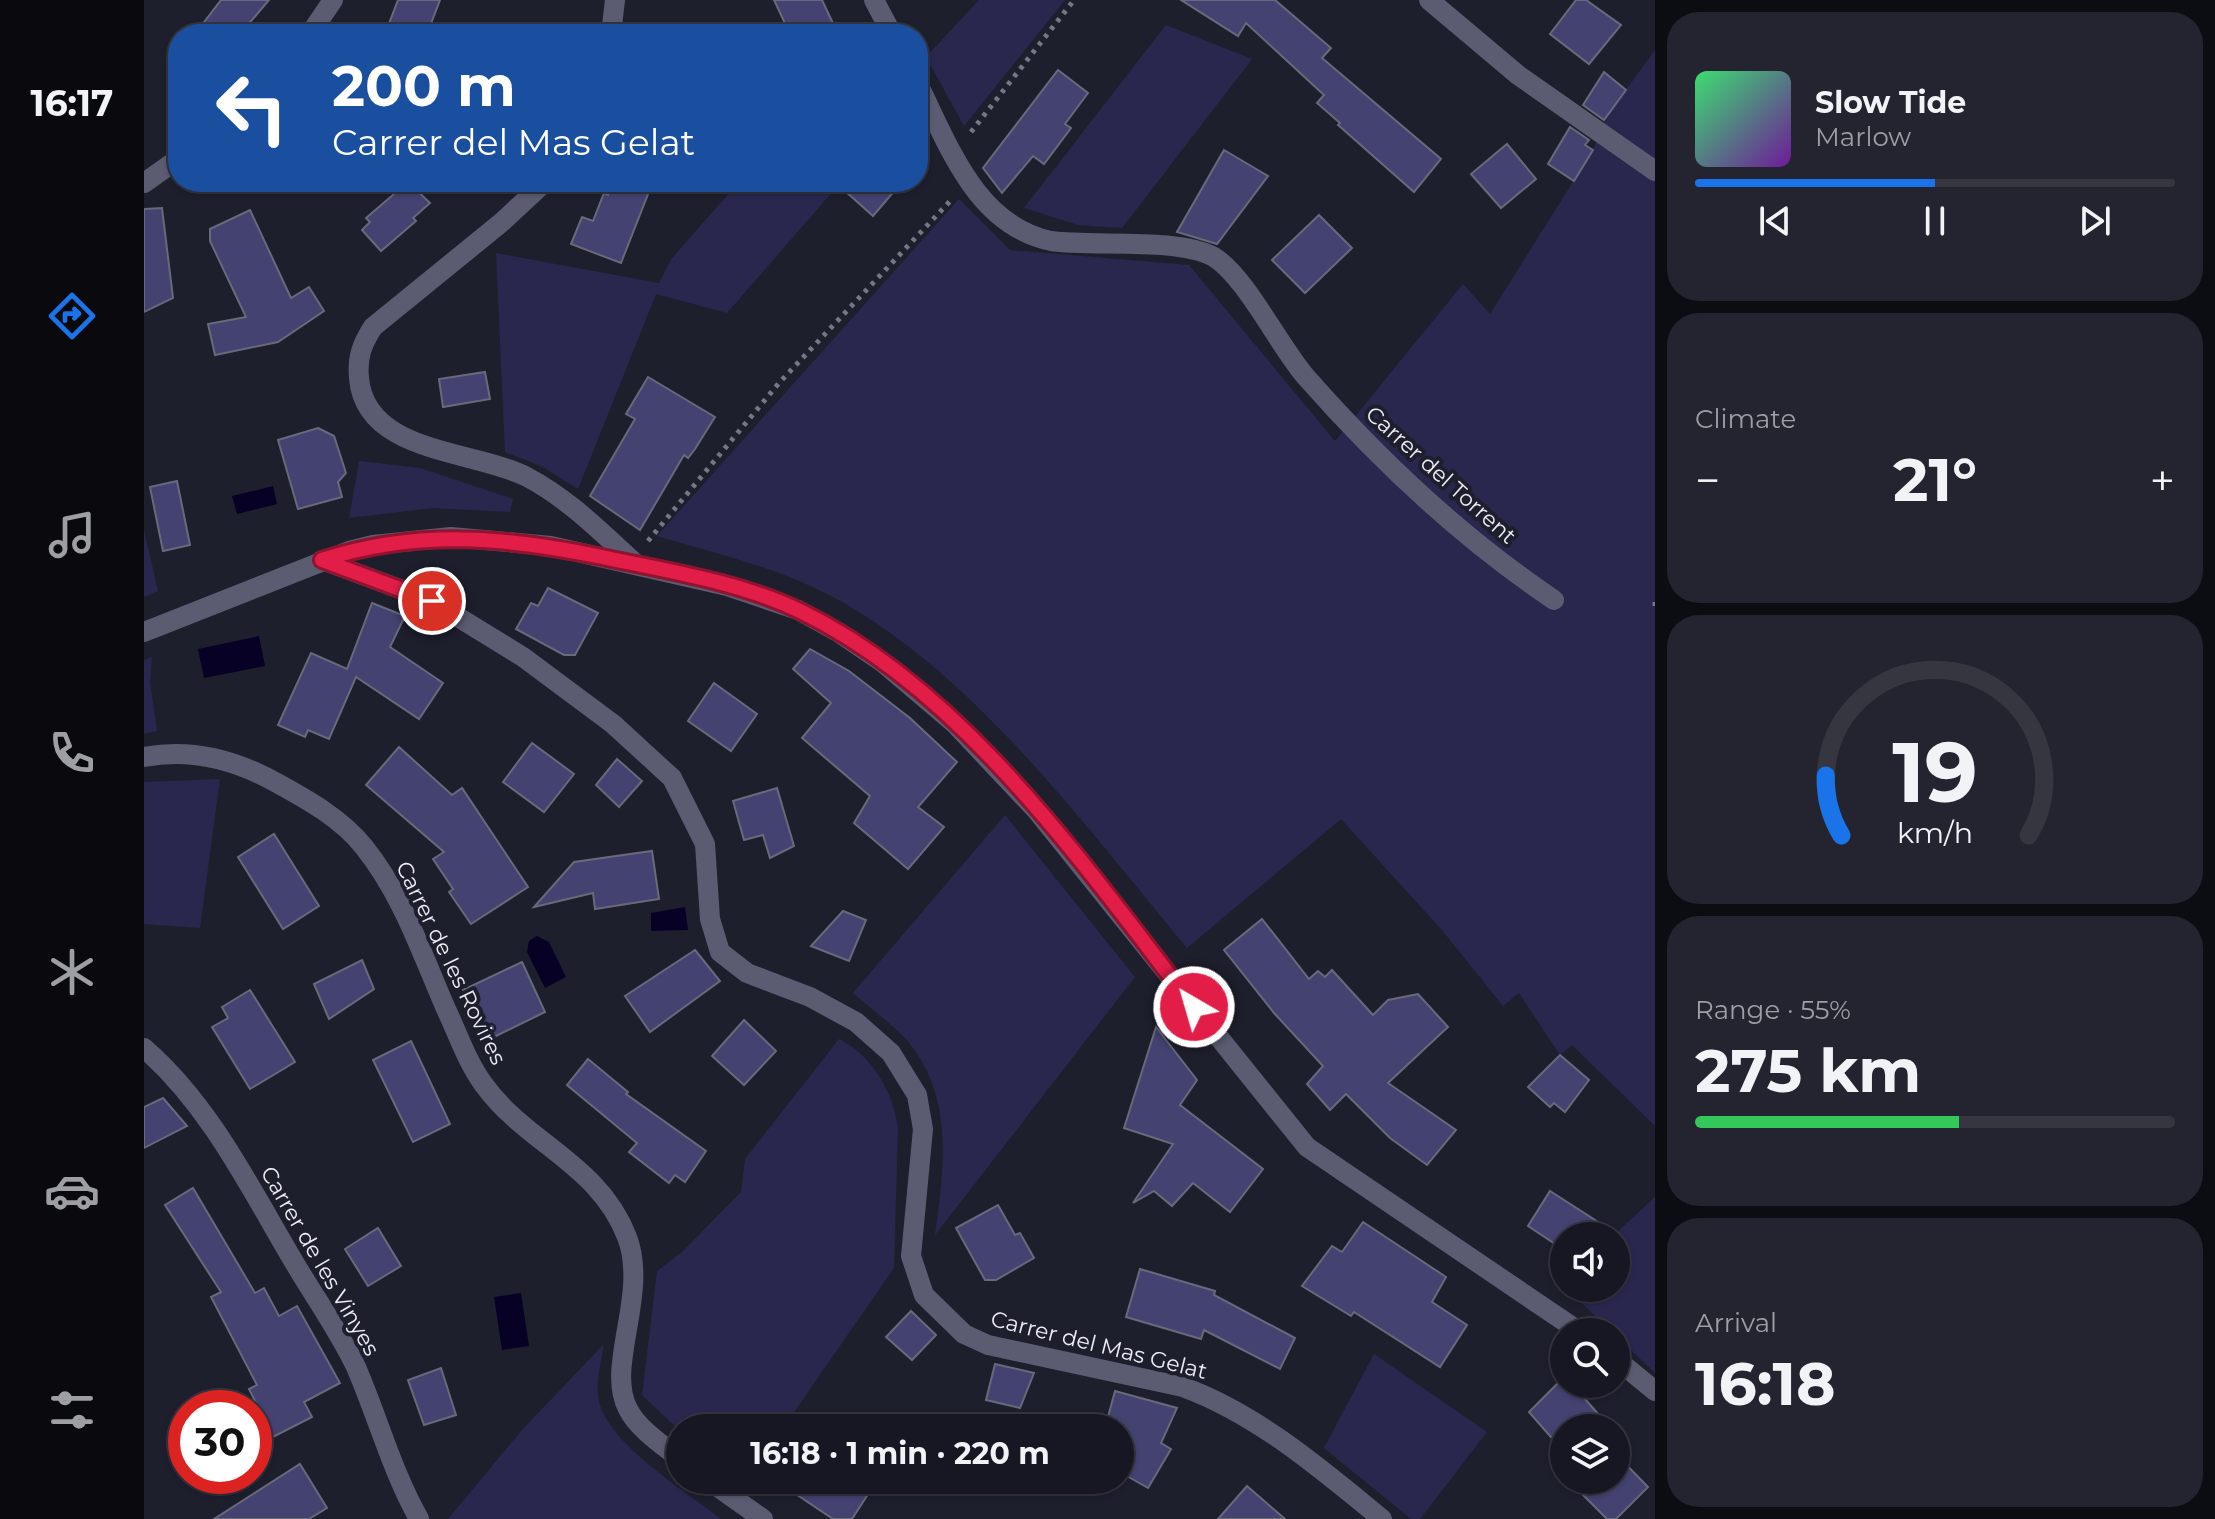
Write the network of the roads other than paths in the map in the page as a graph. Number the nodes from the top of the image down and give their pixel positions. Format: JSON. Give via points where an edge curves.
{"nodes":[{"id":1,"x":333,"y":0,"type":"edge"},
{"id":2,"x":615,"y":0,"type":"edge"},
{"id":3,"x":874,"y":0,"type":"edge"},
{"id":4,"x":1429,"y":0,"type":"edge"},
{"id":5,"x":317,"y":24,"type":"edge"},
{"id":6,"x":612,"y":24,"type":"edge"},
{"id":7,"x":887,"y":24,"type":"edge"},
{"id":8,"x":928,"y":104,"type":"edge"},
{"id":9,"x":168,"y":166,"type":"edge"},
{"id":10,"x":1655,"y":171,"type":"edge"},
{"id":11,"x":144,"y":183,"type":"edge"},
{"id":12,"x":534,"y":192,"type":"edge"},
{"id":13,"x":322,"y":560,"type":"junction"},
{"id":14,"x":637,"y":565,"type":"junction"},
{"id":15,"x":1554,"y":600,"type":"dead end"},
{"id":16,"x":144,"y":632,"type":"edge"},
{"id":17,"x":144,"y":757,"type":"edge"},
{"id":18,"x":144,"y":1048,"type":"edge"},
{"id":19,"x":1559,"y":1318,"type":"edge"},
{"id":20,"x":1630,"y":1370,"type":"edge"},
{"id":21,"x":1655,"y":1391,"type":"edge"},
{"id":22,"x":666,"y":1447,"type":"edge"},
{"id":23,"x":728,"y":1494,"type":"edge"},
{"id":24,"x":419,"y":1519,"type":"edge"},
{"id":25,"x":763,"y":1519,"type":"edge"},
{"id":26,"x":1382,"y":1519,"type":"edge"}],
"edges":[{"from":1,"to":5,"type":"street"},
{"from":2,"to":6,"type":"street"},
{"from":3,"to":7,"type":"street"},
{"from":4,"to":10,"type":"street","via":[[1518,75]]},
{"from":8,"to":15,"type":"street","name":"Carrer del Torrent","via":[[992,212],[1031,237],[1070,244],[1190,249],[1213,257],[1232,272],[1303,374],[1348,424],[1406,481],[1515,574]]},
{"from":9,"to":11,"type":"street"},
{"from":12,"to":14,"type":"street","via":[[373,327],[360,347],[360,389],[369,410],[393,432],[525,476],[572,505]]},
{"from":13,"to":14,"type":"street","via":[[373,545],[451,537],[551,546]]},
{"from":13,"to":16,"type":"street"},
{"from":13,"to":26,"type":"street","name":"Carrer del Mas Gelat","via":[[432,601],[523,657],[613,724],[672,778],[705,844],[710,919],[720,952],[747,973],[856,1022],[891,1053],[917,1095],[923,1129],[911,1256],[924,1295],[944,1316],[964,1334],[988,1345],[1209,1396],[1242,1413]]},
{"from":14,"to":19,"type":"street","via":[[727,586],[798,610],[882,662],[955,724],[1037,811],[1307,1147]]},
{"from":17,"to":22,"type":"street","name":"Carrer de les Rovires","via":[[171,752],[236,762],[319,807],[363,845],[399,902],[484,1085],[597,1185],[616,1209],[629,1241],[633,1272],[623,1397],[633,1418]]},
{"from":18,"to":24,"type":"street","name":"Carrer de les Vinyes","via":[[168,1069],[216,1132],[346,1349]]},
{"from":20,"to":21,"type":"street"},
{"from":23,"to":25,"type":"street"}]}
